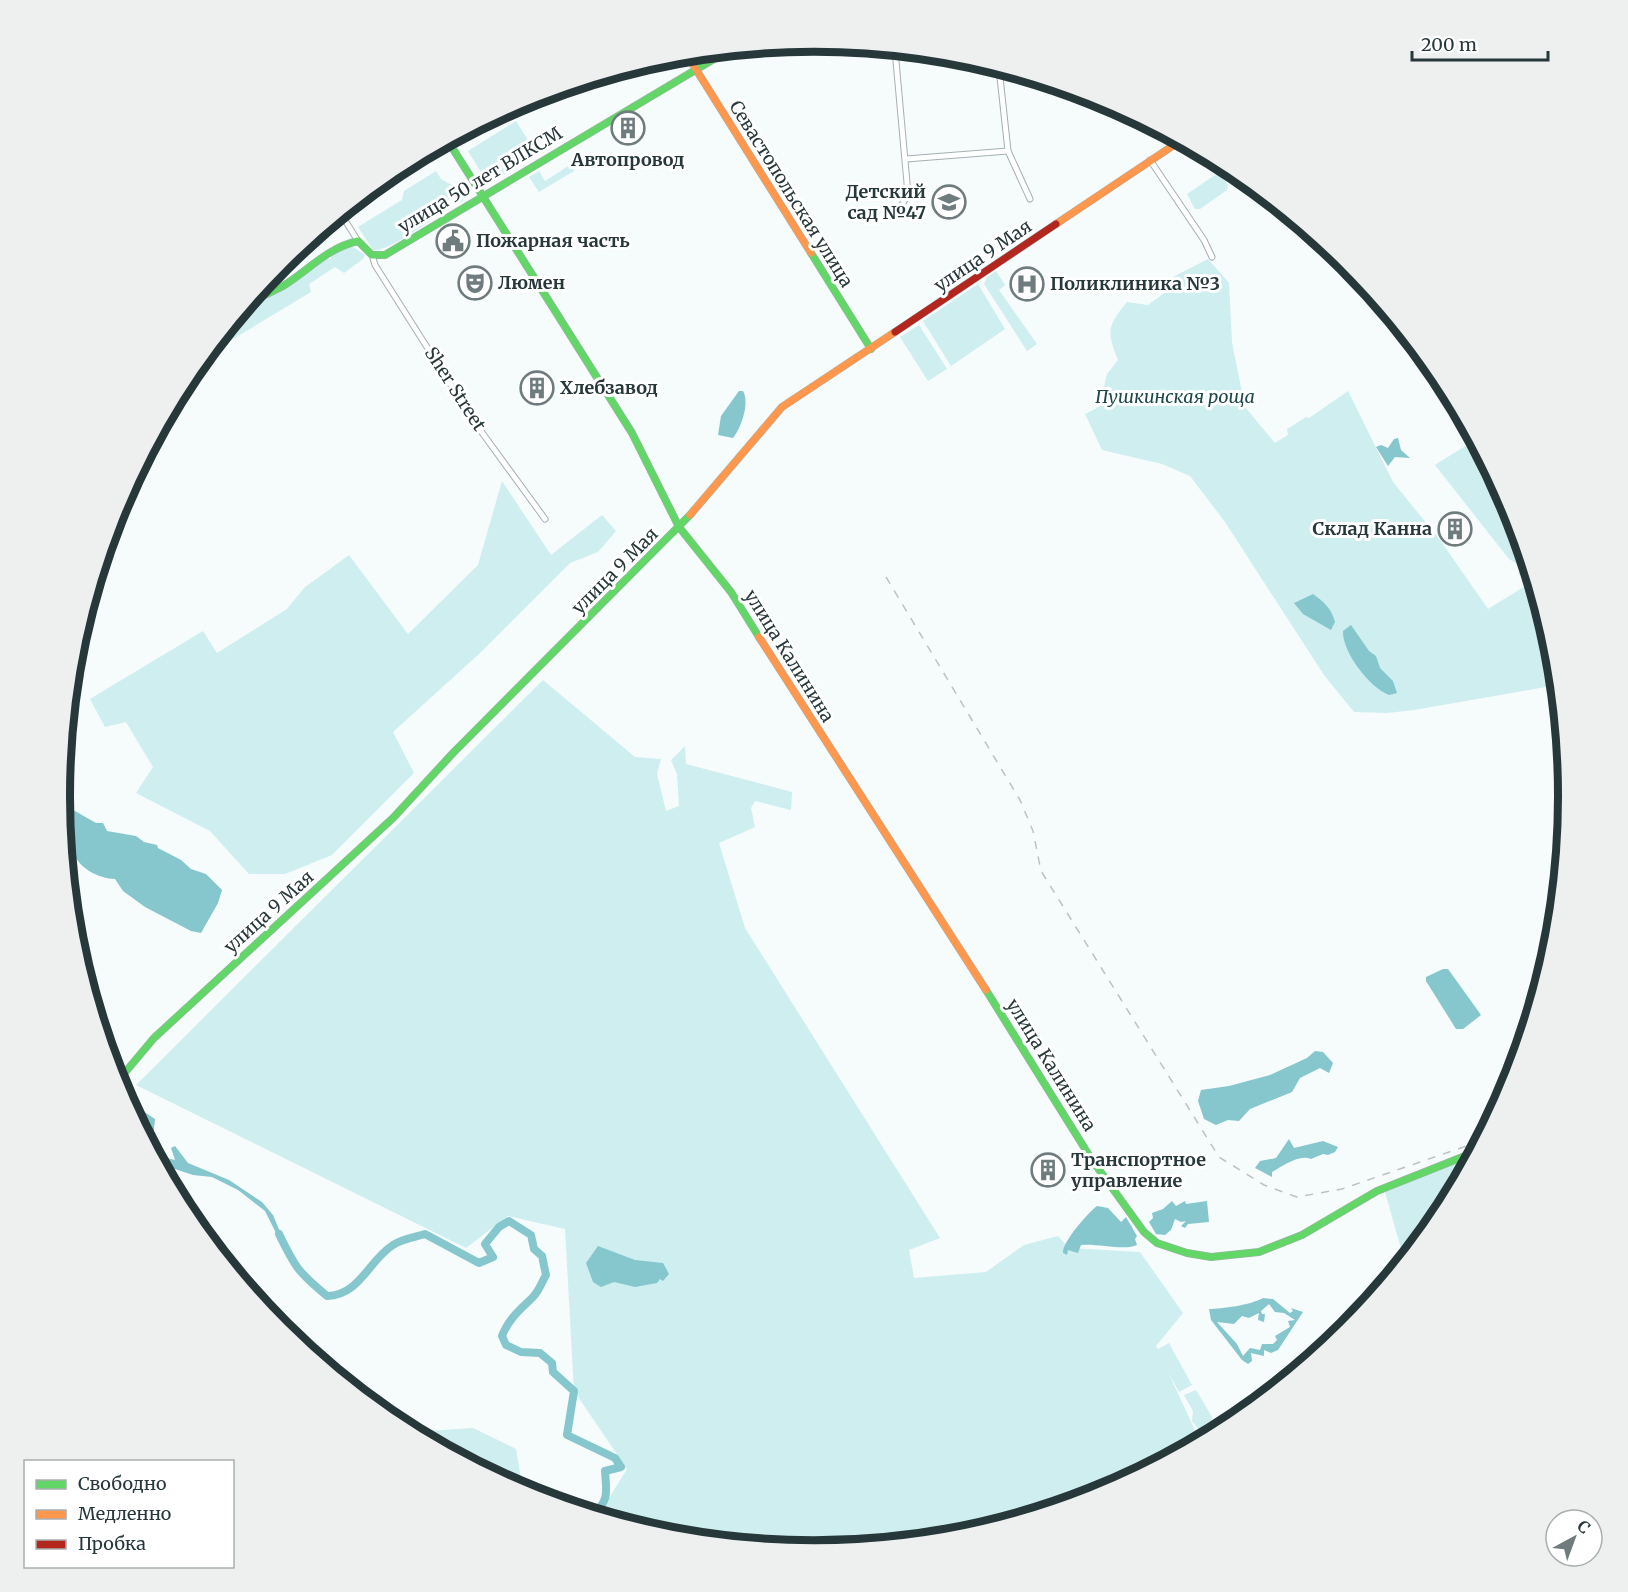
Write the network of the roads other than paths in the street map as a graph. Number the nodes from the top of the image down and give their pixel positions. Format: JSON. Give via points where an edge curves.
{"nodes":[{"id":1,"x":896,"y":57,"type":"edge"},
{"id":2,"x":714,"y":59,"type":"edge"},
{"id":3,"x":692,"y":63,"type":"edge"},
{"id":4,"x":696,"y":71,"type":"junction"},
{"id":5,"x":1000,"y":77,"type":"edge"},
{"id":6,"x":1173,"y":145,"type":"edge"},
{"id":7,"x":452,"y":147,"type":"edge"},
{"id":8,"x":1008,"y":151,"type":"junction"},
{"id":9,"x":906,"y":159,"type":"junction"},
{"id":10,"x":1150,"y":160,"type":"junction"},
{"id":11,"x":483,"y":197,"type":"junction"},
{"id":12,"x":1030,"y":200,"type":"dead end"},
{"id":13,"x":897,"y":214,"type":"dead end"},
{"id":14,"x":345,"y":219,"type":"edge"},
{"id":15,"x":358,"y":241,"type":"junction"},
{"id":16,"x":372,"y":255,"type":"junction"},
{"id":17,"x":1212,"y":257,"type":"dead end"},
{"id":18,"x":266,"y":294,"type":"edge"},
{"id":19,"x":872,"y":349,"type":"junction"},
{"id":20,"x":545,"y":519,"type":"dead end"},
{"id":21,"x":680,"y":527,"type":"junction"},
{"id":22,"x":124,"y":1073,"type":"edge"},
{"id":23,"x":1464,"y":1156,"type":"edge"}],
"edges":[{"from":1,"to":9,"type":"street"},
{"from":2,"to":4,"type":"street","name":"улица 50 лет ВЛКСМ"},
{"from":3,"to":4,"type":"street","name":"Севастопольская улица"},
{"from":4,"to":11,"type":"street","name":"улица 50 лет ВЛКСМ"},
{"from":4,"to":19,"type":"street","name":"Севастопольская улица"},
{"from":5,"to":8,"type":"street"},
{"from":6,"to":10,"type":"street","name":"улица 9 Мая"},
{"from":7,"to":11,"type":"street","name":"улица Калинина"},
{"from":8,"to":9,"type":"street"},
{"from":8,"to":12,"type":"street"},
{"from":9,"to":13,"type":"street","via":[[908,194]]},
{"from":10,"to":17,"type":"street"},
{"from":10,"to":19,"type":"street","name":"улица 9 Мая"},
{"from":11,"to":16,"type":"street","name":"улица 50 лет ВЛКСМ","via":[[385,255]]},
{"from":11,"to":21,"type":"street","name":"улица Калинина","via":[[632,433]]},
{"from":14,"to":15,"type":"street"},
{"from":15,"to":16,"type":"street"},
{"from":15,"to":18,"type":"street","via":[[345,242]]},
{"from":16,"to":20,"type":"street","name":"Sher Street","via":[[476,423]]},
{"from":19,"to":21,"type":"street","name":"улица 9 Мая","via":[[772,416]]},
{"from":21,"to":22,"type":"street","name":"улица 9 Мая","via":[[393,818],[154,1038]]},
{"from":21,"to":23,"type":"street","name":"улица Калинина","via":[[731,592],[1110,1185],[1144,1232],[1157,1243],[1187,1253],[1236,1256],[1279,1245],[1377,1191]]}]}
